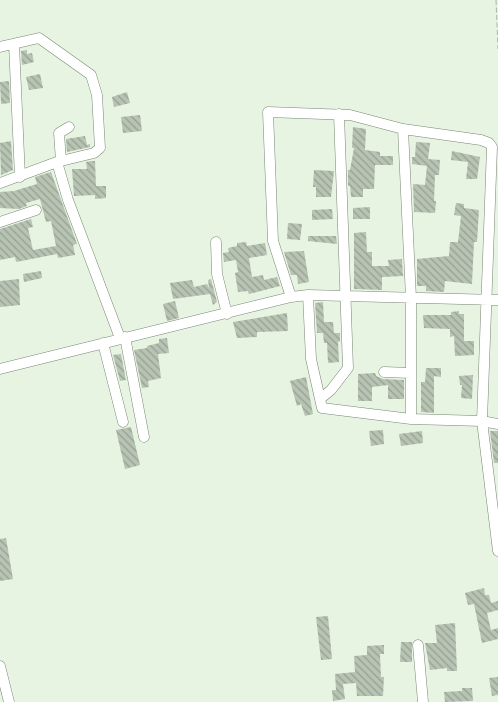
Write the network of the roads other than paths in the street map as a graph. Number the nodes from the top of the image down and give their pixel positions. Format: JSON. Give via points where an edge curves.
{"nodes":[{"id":1,"x":14,"y":44,"type":"junction"},
{"id":2,"x":0,"y":47,"type":"edge"},
{"id":3,"x":340,"y":114,"type":"junction"},
{"id":4,"x":69,"y":127,"type":"dead end"},
{"id":5,"x":403,"y":129,"type":"junction"},
{"id":6,"x":59,"y":161,"type":"junction"},
{"id":7,"x":20,"y":177,"type":"junction"},
{"id":8,"x":0,"y":183,"type":"edge"},
{"id":9,"x":36,"y":210,"type":"dead end"},
{"id":10,"x":0,"y":222,"type":"edge"},
{"id":11,"x":216,"y":242,"type":"dead end"},
{"id":12,"x":308,"y":295,"type":"junction"},
{"id":13,"x":345,"y":296,"type":"junction"},
{"id":14,"x":291,"y":297,"type":"junction"},
{"id":15,"x":411,"y":298,"type":"junction"},
{"id":16,"x":485,"y":300,"type":"junction"},
{"id":17,"x":498,"y":300,"type":"edge"},
{"id":18,"x":227,"y":314,"type":"junction"},
{"id":19,"x":122,"y":338,"type":"junction"},
{"id":20,"x":104,"y":343,"type":"junction"},
{"id":21,"x":0,"y":369,"type":"edge"},
{"id":22,"x":384,"y":372,"type":"dead end"},
{"id":23,"x":411,"y":373,"type":"junction"},
{"id":24,"x":320,"y":398,"type":"junction"},
{"id":25,"x":411,"y":419,"type":"junction"},
{"id":26,"x":482,"y":421,"type":"junction"},
{"id":27,"x":123,"y":422,"type":"dead end"},
{"id":28,"x":498,"y":424,"type":"edge"},
{"id":29,"x":144,"y":437,"type":"dead end"},
{"id":30,"x":498,"y":551,"type":"edge"},
{"id":31,"x":418,"y":645,"type":"dead end"},
{"id":32,"x":0,"y":666,"type":"edge"},
{"id":33,"x":9,"y":702,"type":"edge"},
{"id":34,"x":423,"y":702,"type":"edge"}],
"edges":[{"from":1,"to":2,"type":"street"},
{"from":1,"to":6,"type":"street","via":[[40,38],[93,78],[100,148],[94,153]]},
{"from":1,"to":7,"type":"street"},
{"from":3,"to":5,"type":"street"},
{"from":3,"to":13,"type":"street"},
{"from":3,"to":14,"type":"street","via":[[270,111],[268,114],[273,241]]},
{"from":4,"to":6,"type":"street","via":[[58,135]]},
{"from":5,"to":15,"type":"street"},
{"from":5,"to":16,"type":"street","via":[[481,140],[492,147]]},
{"from":6,"to":7,"type":"street"},
{"from":6,"to":19,"type":"street","via":[[68,200]]},
{"from":7,"to":8,"type":"street"},
{"from":9,"to":10,"type":"street"},
{"from":11,"to":18,"type":"street","via":[[217,274]]},
{"from":12,"to":13,"type":"street"},
{"from":12,"to":14,"type":"street"},
{"from":12,"to":24,"type":"street","via":[[311,358]]},
{"from":13,"to":15,"type":"street"},
{"from":13,"to":24,"type":"street","via":[[348,368],[331,390]]},
{"from":14,"to":18,"type":"street"},
{"from":15,"to":16,"type":"street"},
{"from":15,"to":23,"type":"street"},
{"from":16,"to":17,"type":"street"},
{"from":16,"to":26,"type":"street"},
{"from":18,"to":19,"type":"street"},
{"from":19,"to":20,"type":"street"},
{"from":19,"to":29,"type":"street"},
{"from":20,"to":21,"type":"street"},
{"from":20,"to":27,"type":"street"},
{"from":22,"to":23,"type":"street"},
{"from":23,"to":25,"type":"street"},
{"from":24,"to":25,"type":"street","via":[[324,409]]},
{"from":25,"to":26,"type":"street"},
{"from":26,"to":28,"type":"street"},
{"from":26,"to":30,"type":"street"},
{"from":31,"to":34,"type":"street"},
{"from":32,"to":33,"type":"street"}]}
